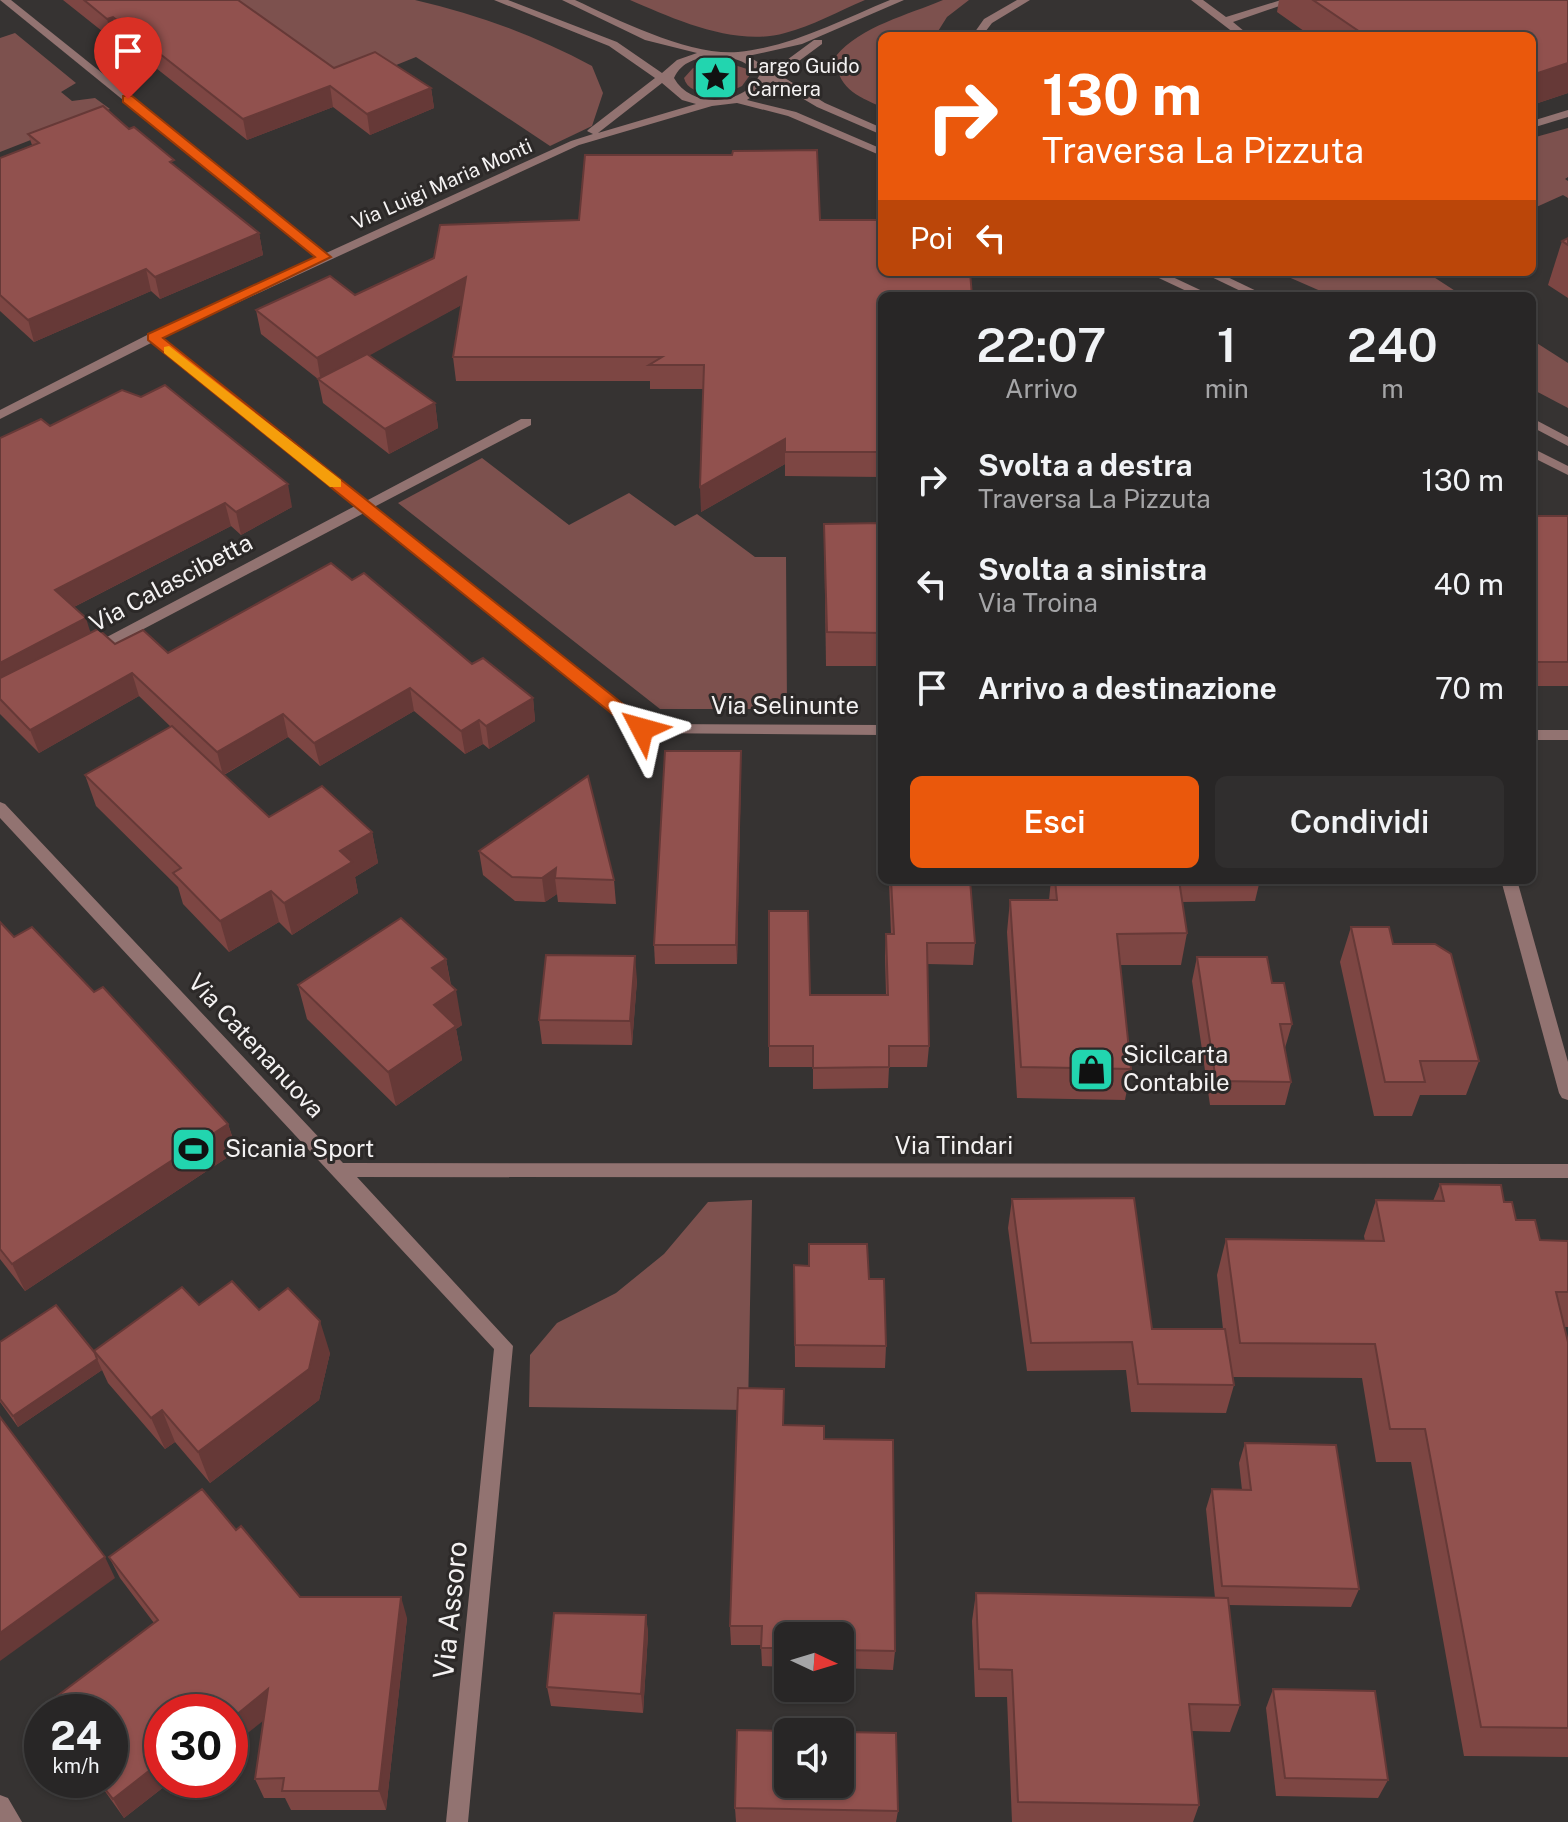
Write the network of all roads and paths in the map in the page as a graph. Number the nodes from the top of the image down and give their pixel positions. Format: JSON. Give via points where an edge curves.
{"nodes":[{"id":1,"x":5,"y":0,"type":"edge"},
{"id":2,"x":499,"y":0,"type":"edge"},
{"id":3,"x":567,"y":0,"type":"edge"},
{"id":4,"x":899,"y":0,"type":"edge"},
{"id":5,"x":1025,"y":0,"type":"edge"},
{"id":6,"x":1196,"y":0,"type":"edge"},
{"id":7,"x":1292,"y":0,"type":"edge"},
{"id":8,"x":854,"y":18,"type":"junction"},
{"id":9,"x":1225,"y":21,"type":"junction"},
{"id":10,"x":980,"y":32,"type":"edge"},
{"id":11,"x":1240,"y":32,"type":"edge"},
{"id":12,"x":714,"y":53,"type":"junction"},
{"id":13,"x":736,"y":55,"type":"junction"},
{"id":14,"x":668,"y":78,"type":"junction"},
{"id":15,"x":767,"y":80,"type":"junction"},
{"id":16,"x":734,"y":100,"type":"junction"},
{"id":17,"x":715,"y":102,"type":"junction"},
{"id":18,"x":1568,"y":113,"type":"edge"},
{"id":19,"x":1536,"y":124,"type":"edge"},
{"id":20,"x":878,"y":130,"type":"edge"},
{"id":21,"x":575,"y":143,"type":"junction"},
{"id":22,"x":878,"y":151,"type":"edge"},
{"id":23,"x":324,"y":257,"type":"junction"},
{"id":24,"x":1161,"y":276,"type":"edge"},
{"id":25,"x":1216,"y":276,"type":"edge"},
{"id":26,"x":1198,"y":292,"type":"edge"},
{"id":27,"x":1252,"y":292,"type":"edge"},
{"id":28,"x":153,"y":337,"type":"junction"},
{"id":29,"x":0,"y":415,"type":"edge"},
{"id":30,"x":526,"y":422,"type":"dead end"},
{"id":31,"x":1536,"y":424,"type":"edge"},
{"id":32,"x":1568,"y":442,"type":"edge"},
{"id":33,"x":1536,"y":454,"type":"edge"},
{"id":34,"x":1568,"y":471,"type":"edge"},
{"id":35,"x":363,"y":505,"type":"junction"},
{"id":36,"x":84,"y":655,"type":"edge"},
{"id":37,"x":878,"y":730,"type":"edge"},
{"id":38,"x":1536,"y":735,"type":"edge"},
{"id":39,"x":1568,"y":735,"type":"edge"},
{"id":40,"x":0,"y":808,"type":"edge"},
{"id":41,"x":1510,"y":884,"type":"edge"},
{"id":42,"x":1568,"y":1093,"type":"edge"},
{"id":43,"x":339,"y":1170,"type":"junction"},
{"id":44,"x":1568,"y":1171,"type":"edge"},
{"id":45,"x":499,"y":1403,"type":"joint"},
{"id":46,"x":0,"y":1806,"type":"edge"},
{"id":47,"x":11,"y":1822,"type":"edge"},
{"id":48,"x":457,"y":1822,"type":"edge"}],
"edges":[{"from":1,"to":23,"type":"street"},
{"from":2,"to":14,"type":"street","via":[[613,44]]},
{"from":3,"to":12,"type":"street","via":[[649,38]]},
{"from":4,"to":8,"type":"street"},
{"from":5,"to":10,"type":"street","via":[[988,21]]},
{"from":6,"to":9,"type":"street"},
{"from":7,"to":9,"type":"street"},
{"from":8,"to":13,"type":"street","via":[[798,42]]},
{"from":8,"to":15,"type":"street"},
{"from":9,"to":11,"type":"street"},
{"from":12,"to":13,"type":"street"},
{"from":12,"to":14,"type":"street","via":[[683,61]]},
{"from":13,"to":15,"type":"street","via":[[760,68]]},
{"from":14,"to":17,"type":"street","via":[[681,95]]},
{"from":14,"to":21,"type":"street"},
{"from":15,"to":16,"type":"street"},
{"from":15,"to":20,"type":"street"},
{"from":16,"to":17,"type":"street"},
{"from":16,"to":22,"type":"street","via":[[792,114]]},
{"from":17,"to":21,"type":"street"},
{"from":18,"to":19,"type":"street"},
{"from":21,"to":23,"type":"street","name":"Via Luigi Maria Monti"},
{"from":23,"to":28,"type":"street","name":"Via Luigi Maria Monti"},
{"from":24,"to":26,"type":"street"},
{"from":25,"to":27,"type":"street"},
{"from":28,"to":29,"type":"street","name":"Via Luigi Maria Monti"},
{"from":28,"to":35,"type":"street","name":"Via Selinunte"},
{"from":30,"to":35,"type":"street","name":"Via Calascibetta"},
{"from":31,"to":32,"type":"street"},
{"from":33,"to":34,"type":"street"},
{"from":35,"to":36,"type":"street","name":"Via Calascibetta"},
{"from":35,"to":37,"type":"street","name":"Via Selinunte","via":[[642,729]]},
{"from":38,"to":39,"type":"street"},
{"from":40,"to":43,"type":"street","name":"Via Catenanuova"},
{"from":41,"to":42,"type":"street"},
{"from":43,"to":44,"type":"street","name":"Via Tindari"},
{"from":43,"to":45,"type":"street","name":"Via Catenanuova","via":[[504,1346]]},
{"from":45,"to":48,"type":"street","name":"Via Assoro"},
{"from":46,"to":47,"type":"street"}]}
